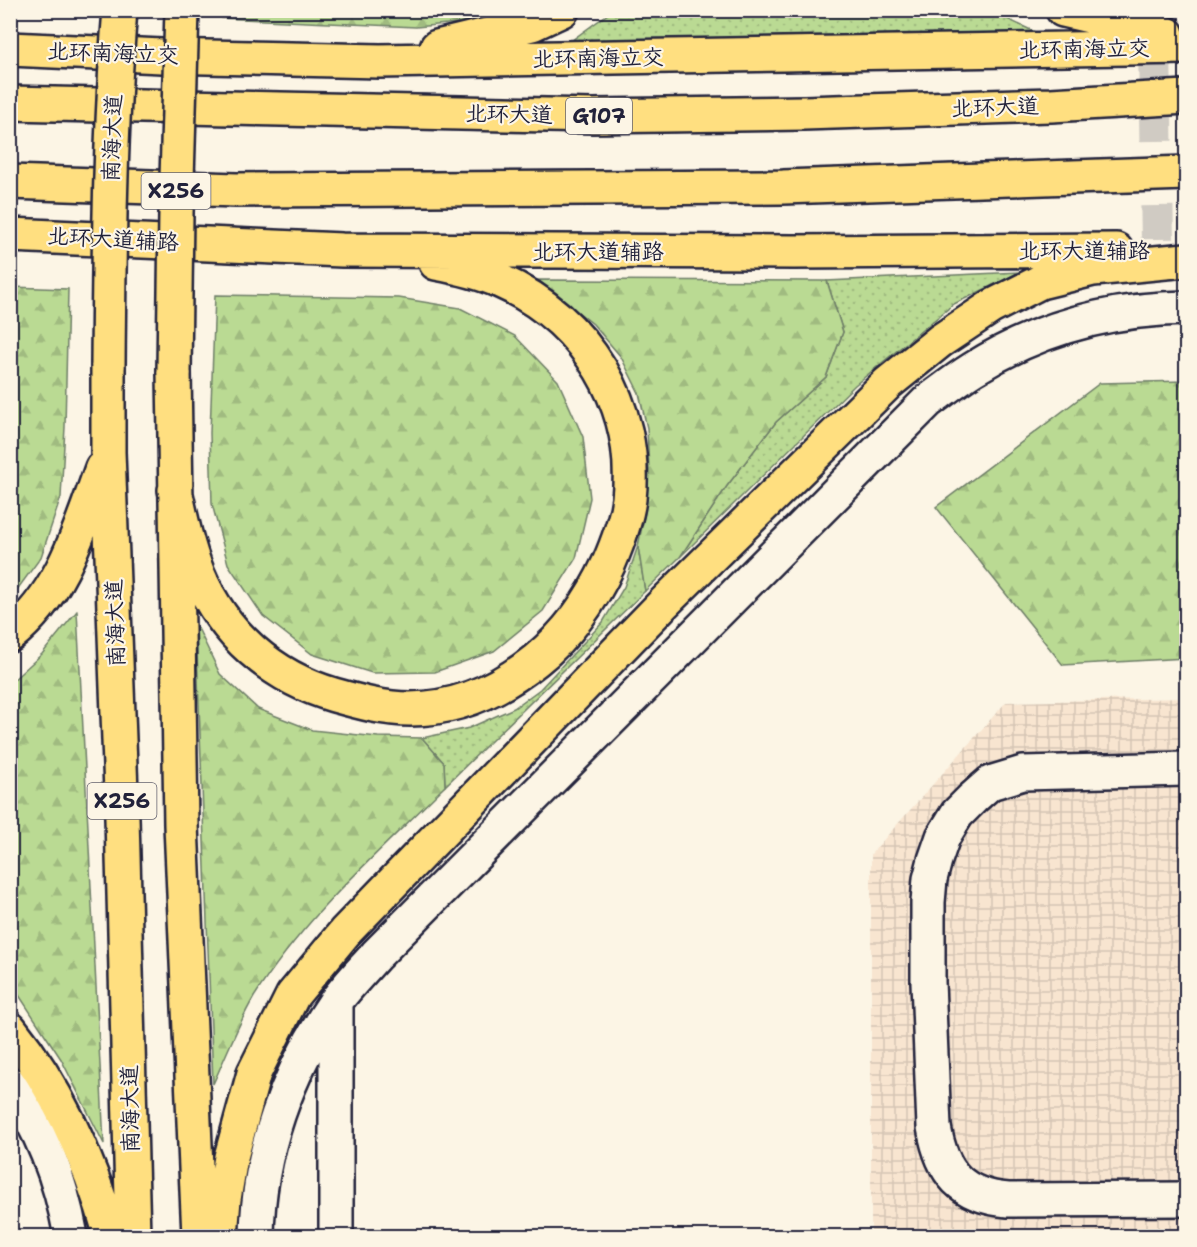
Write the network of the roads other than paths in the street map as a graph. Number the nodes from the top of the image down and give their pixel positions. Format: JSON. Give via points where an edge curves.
{"nodes":[{"id":1,"x":120,"y":10,"type":"edge"},
{"id":2,"x":183,"y":10,"type":"edge"},
{"id":3,"x":562,"y":10,"type":"edge"},
{"id":4,"x":1063,"y":10,"type":"edge"},
{"id":5,"x":1186,"y":38,"type":"edge"},
{"id":6,"x":1186,"y":47,"type":"edge"},
{"id":7,"x":10,"y":49,"type":"edge"},
{"id":8,"x":380,"y":61,"type":"junction"},
{"id":9,"x":1186,"y":97,"type":"edge"},
{"id":10,"x":10,"y":103,"type":"edge"},
{"id":11,"x":1186,"y":172,"type":"edge"},
{"id":12,"x":10,"y":182,"type":"edge"},
{"id":13,"x":10,"y":235,"type":"edge"},
{"id":14,"x":342,"y":250,"type":"junction"},
{"id":15,"x":1186,"y":250,"type":"edge"},
{"id":16,"x":1186,"y":260,"type":"edge"},
{"id":17,"x":1168,"y":299,"type":"edge"},
{"id":18,"x":108,"y":452,"type":"junction"},
{"id":19,"x":175,"y":490,"type":"junction"},
{"id":20,"x":10,"y":635,"type":"edge"},
{"id":21,"x":1186,"y":769,"type":"edge"},
{"id":22,"x":336,"y":1002,"type":"junction"},
{"id":23,"x":10,"y":1029,"type":"edge"},
{"id":24,"x":10,"y":1084,"type":"edge"},
{"id":25,"x":1186,"y":1199,"type":"edge"},
{"id":26,"x":71,"y":1236,"type":"edge"},
{"id":27,"x":111,"y":1236,"type":"edge"},
{"id":28,"x":133,"y":1236,"type":"edge"},
{"id":29,"x":199,"y":1236,"type":"edge"},
{"id":30,"x":221,"y":1236,"type":"edge"},
{"id":31,"x":257,"y":1236,"type":"edge"},
{"id":32,"x":336,"y":1236,"type":"edge"}],
"edges":[{"from":1,"to":18,"type":"main road","name":"南海大道","number":"X256","bridge":true,"via":[[109,202]]},
{"from":2,"to":19,"type":"main road","number":"X256","bridge":true,"via":[[176,213]]},
{"from":3,"to":8,"type":"main road","via":[[532,24]]},
{"from":4,"to":5,"type":"main road"},
{"from":6,"to":8,"type":"main road","name":"北环南海立交"},
{"from":7,"to":8,"type":"main road","name":"北环南海立交"},
{"from":9,"to":10,"type":"main road","name":"北环大道","number":"G107","via":[[1051,105],[593,116]]},
{"from":11,"to":12,"type":"main road","via":[[771,187],[236,190]]},
{"from":13,"to":14,"type":"main road","name":"北环大道辅路"},
{"from":14,"to":15,"type":"main road","name":"北环大道辅路"},
{"from":14,"to":19,"type":"main road","via":[[413,258],[500,280],[535,300],[592,354],[613,389],[625,424],[629,501],[620,538],[582,613],[552,648],[520,673],[485,693],[449,704],[410,709],[364,704],[322,692],[283,674],[251,651],[228,626],[197,572]]},
{"from":16,"to":30,"type":"main road","via":[[1093,269],[1040,282],[957,329],[888,383],[663,604],[345,932],[293,995],[254,1073],[231,1157]]},
{"from":17,"to":22,"type":"street","via":[[1070,323],[1022,342],[928,401],[384,946]]},
{"from":18,"to":20,"type":"main road","via":[[71,555],[48,595]]},
{"from":18,"to":28,"type":"main road","name":"南海大道","number":"X256"},
{"from":19,"to":29,"type":"main road","number":"X256","via":[[181,825]]},
{"from":21,"to":25,"type":"street","via":[[1023,773],[990,783],[957,814],[943,837],[930,879],[928,902],[934,1127],[938,1148],[956,1180],[988,1199]]},
{"from":22,"to":31,"type":"street","via":[[297,1068],[280,1107],[262,1176]]},
{"from":22,"to":32,"type":"street"},
{"from":23,"to":27,"type":"main road","via":[[35,1060],[68,1120],[99,1194]]},
{"from":24,"to":26,"type":"street","via":[[39,1131],[57,1174]]}]}
